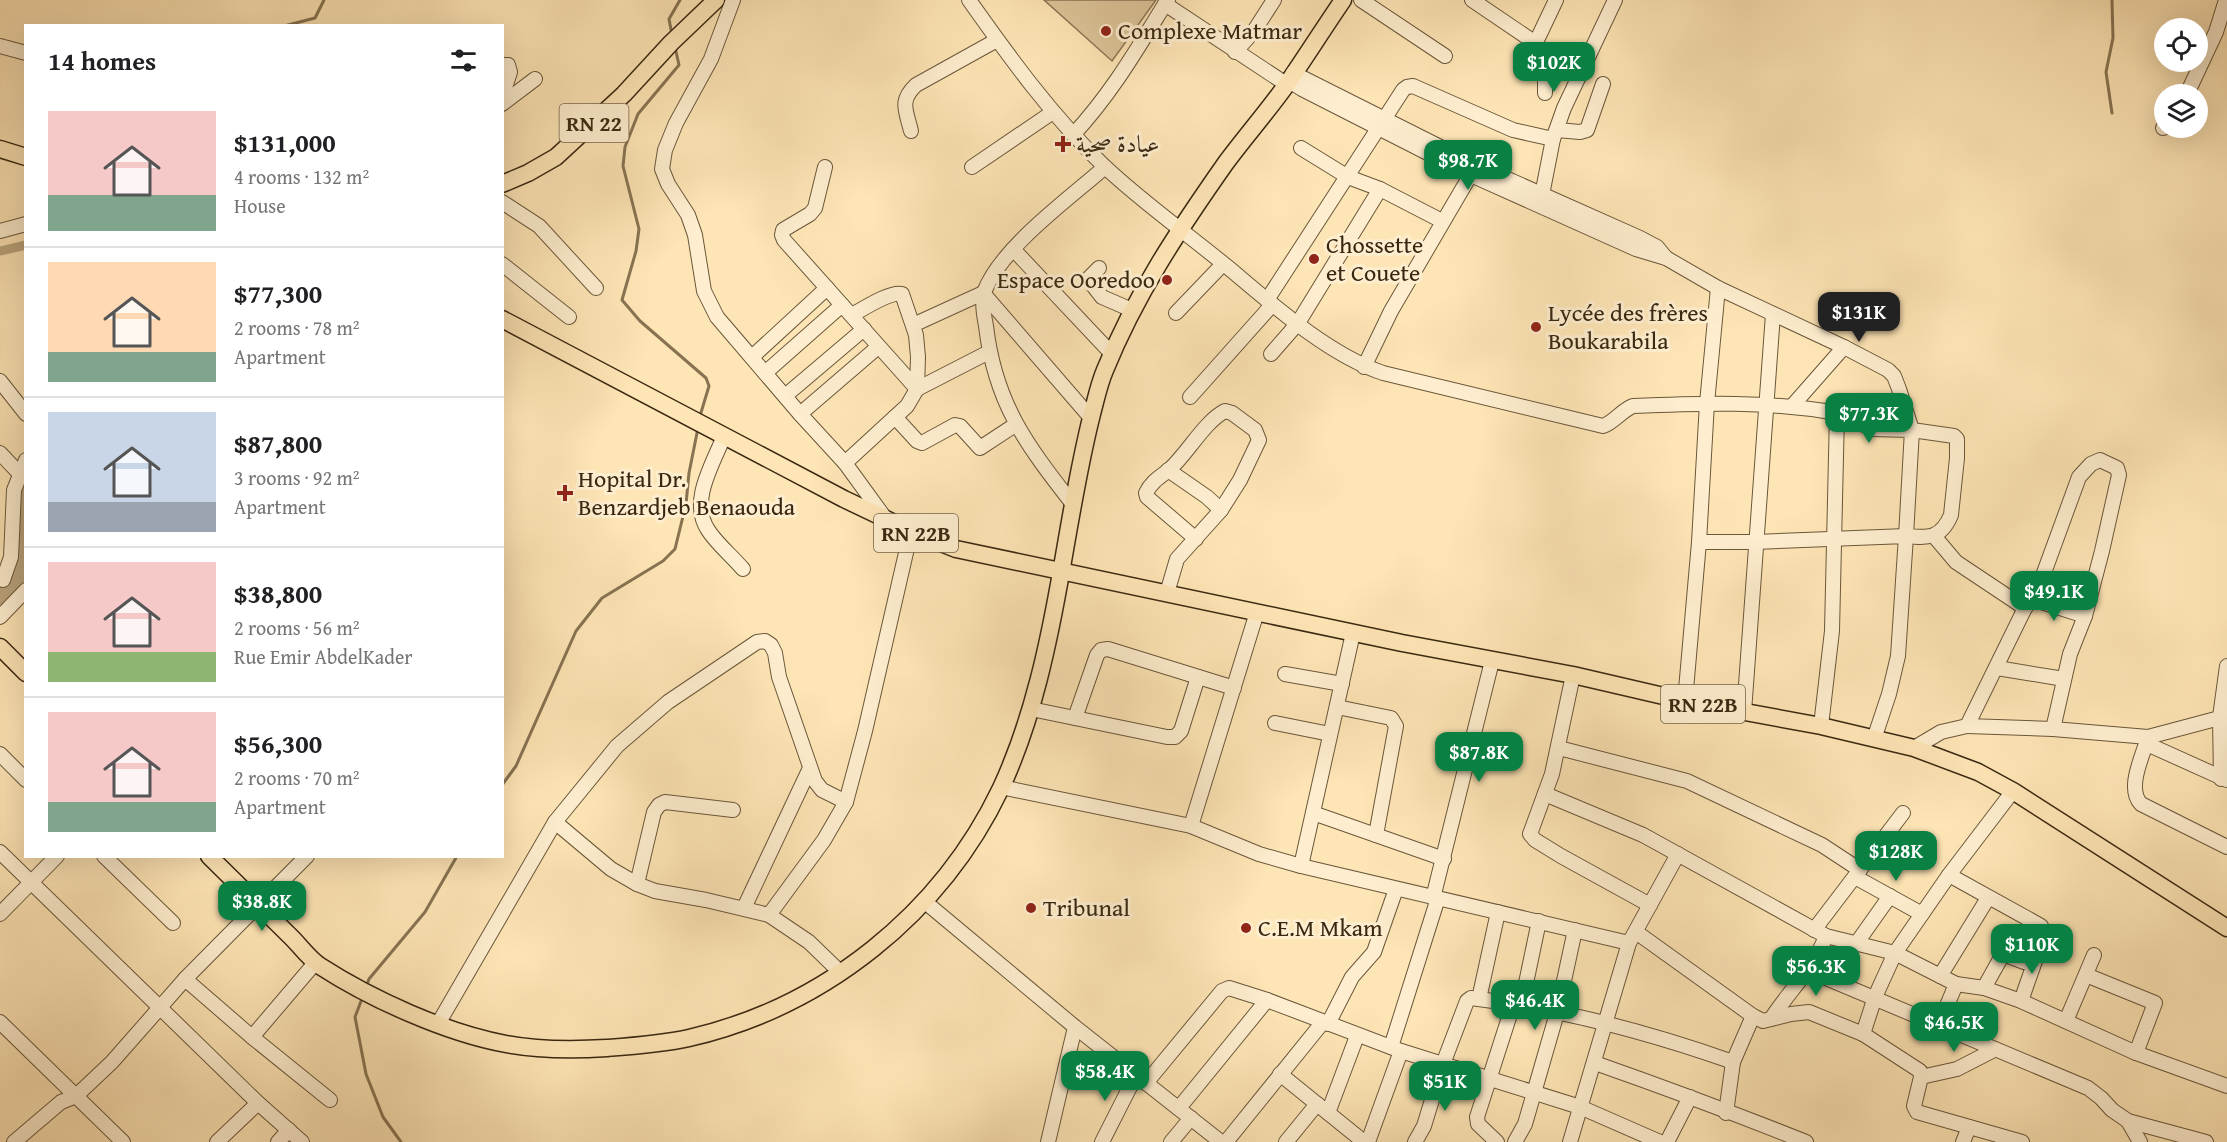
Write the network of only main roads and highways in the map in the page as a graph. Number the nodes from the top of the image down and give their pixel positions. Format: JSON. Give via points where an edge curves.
{"nodes":[{"id":1,"x":716,"y":0,"type":"edge"},
{"id":2,"x":1341,"y":1,"type":"edge"},
{"id":3,"x":0,"y":148,"type":"edge"},
{"id":4,"x":24,"y":156,"type":"edge"},
{"id":5,"x":504,"y":183,"type":"edge"},
{"id":6,"x":504,"y":320,"type":"edge"},
{"id":7,"x":1061,"y":572,"type":"junction"},
{"id":8,"x":0,"y":648,"type":"edge"},
{"id":9,"x":24,"y":670,"type":"edge"},
{"id":10,"x":211,"y":858,"type":"edge"},
{"id":11,"x":2227,"y":928,"type":"edge"}],
"edges":[{"from":1,"to":5,"type":"main road","number":"RN 22","via":[[556,157]]},
{"from":2,"to":7,"type":"main road","via":[[1290,79],[1165,250],[1132,310],[1102,377],[1072,503]]},
{"from":3,"to":4,"type":"main road"},
{"from":6,"to":7,"type":"main road","number":"RN 22B","via":[[911,531],[956,549]]},
{"from":7,"to":10,"type":"main road","via":[[1031,709],[1001,787],[980,827],[945,878],[909,918],[860,960],[814,991],[725,1029],[674,1041],[578,1049],[506,1044],[438,1024],[315,963]]},
{"from":7,"to":11,"type":"main road","number":"RN 22B","via":[[1914,748],[1962,765],[2013,791]]},
{"from":8,"to":9,"type":"main road"}]}
